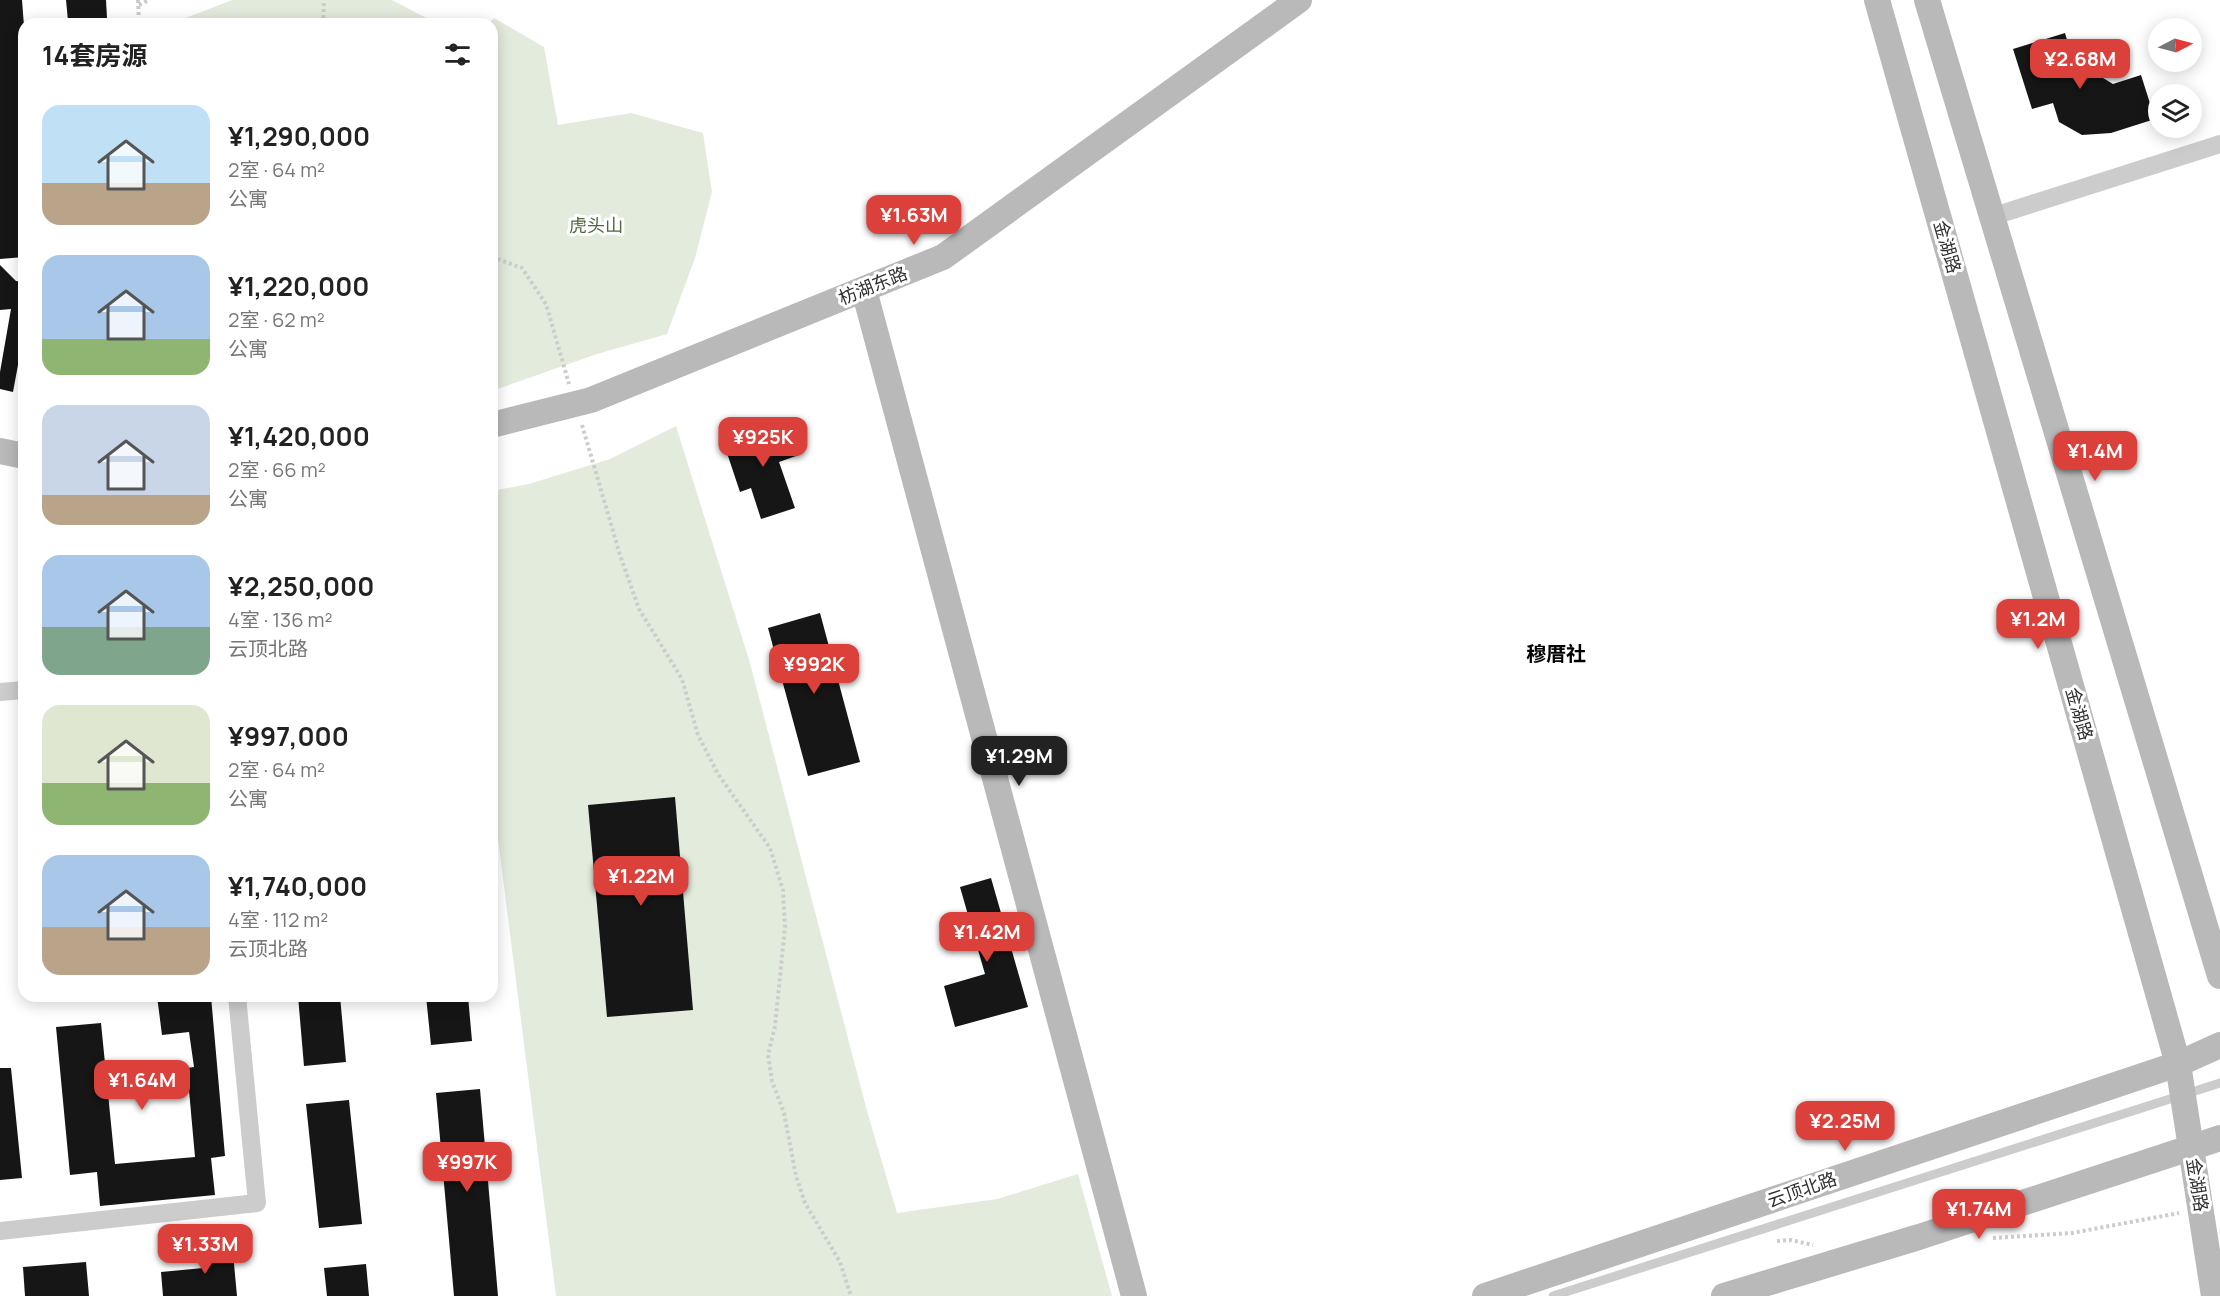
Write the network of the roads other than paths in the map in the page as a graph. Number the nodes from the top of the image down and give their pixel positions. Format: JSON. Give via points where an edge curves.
{"nodes":[{"id":1,"x":1299,"y":0,"type":"edge"},
{"id":2,"x":1877,"y":0,"type":"edge"},
{"id":3,"x":1927,"y":0,"type":"edge"},
{"id":4,"x":2220,"y":144,"type":"edge"},
{"id":5,"x":1994,"y":216,"type":"junction"},
{"id":6,"x":864,"y":290,"type":"junction"},
{"id":7,"x":498,"y":423,"type":"edge"},
{"id":8,"x":0,"y":451,"type":"edge"},
{"id":9,"x":18,"y":455,"type":"edge"},
{"id":10,"x":18,"y":691,"type":"edge"},
{"id":11,"x":0,"y":693,"type":"edge"},
{"id":12,"x":2220,"y":976,"type":"edge"},
{"id":13,"x":238,"y":1002,"type":"edge"},
{"id":14,"x":2220,"y":1045,"type":"edge"},
{"id":15,"x":2178,"y":1064,"type":"junction"},
{"id":16,"x":2220,"y":1083,"type":"edge"},
{"id":17,"x":2220,"y":1138,"type":"edge"},
{"id":18,"x":2191,"y":1146,"type":"junction"},
{"id":19,"x":0,"y":1231,"type":"edge"},
{"id":20,"x":1134,"y":1296,"type":"edge"},
{"id":21,"x":1485,"y":1296,"type":"edge"},
{"id":22,"x":1553,"y":1296,"type":"edge"},
{"id":23,"x":1724,"y":1296,"type":"edge"},
{"id":24,"x":2214,"y":1296,"type":"edge"}],
"edges":[{"from":1,"to":6,"type":"main road","name":"枋湖东路","via":[[943,257]]},
{"from":2,"to":15,"type":"main road","name":"金湖路"},
{"from":3,"to":5,"type":"main road"},
{"from":4,"to":5,"type":"street"},
{"from":5,"to":12,"type":"main road"},
{"from":6,"to":7,"type":"main road","name":"枋湖东路","via":[[591,400]]},
{"from":6,"to":20,"type":"main road"},
{"from":8,"to":9,"type":"main road"},
{"from":10,"to":11,"type":"street"},
{"from":13,"to":19,"type":"street","via":[[257,1203]]},
{"from":14,"to":15,"type":"main road","name":"云顶北路"},
{"from":15,"to":18,"type":"main road","name":"金湖路"},
{"from":15,"to":21,"type":"main road","name":"云顶北路"},
{"from":16,"to":22,"type":"lane"},
{"from":17,"to":18,"type":"main road"},
{"from":18,"to":23,"type":"main road","via":[[1919,1237]]},
{"from":18,"to":24,"type":"main road","name":"金湖路"}]}
